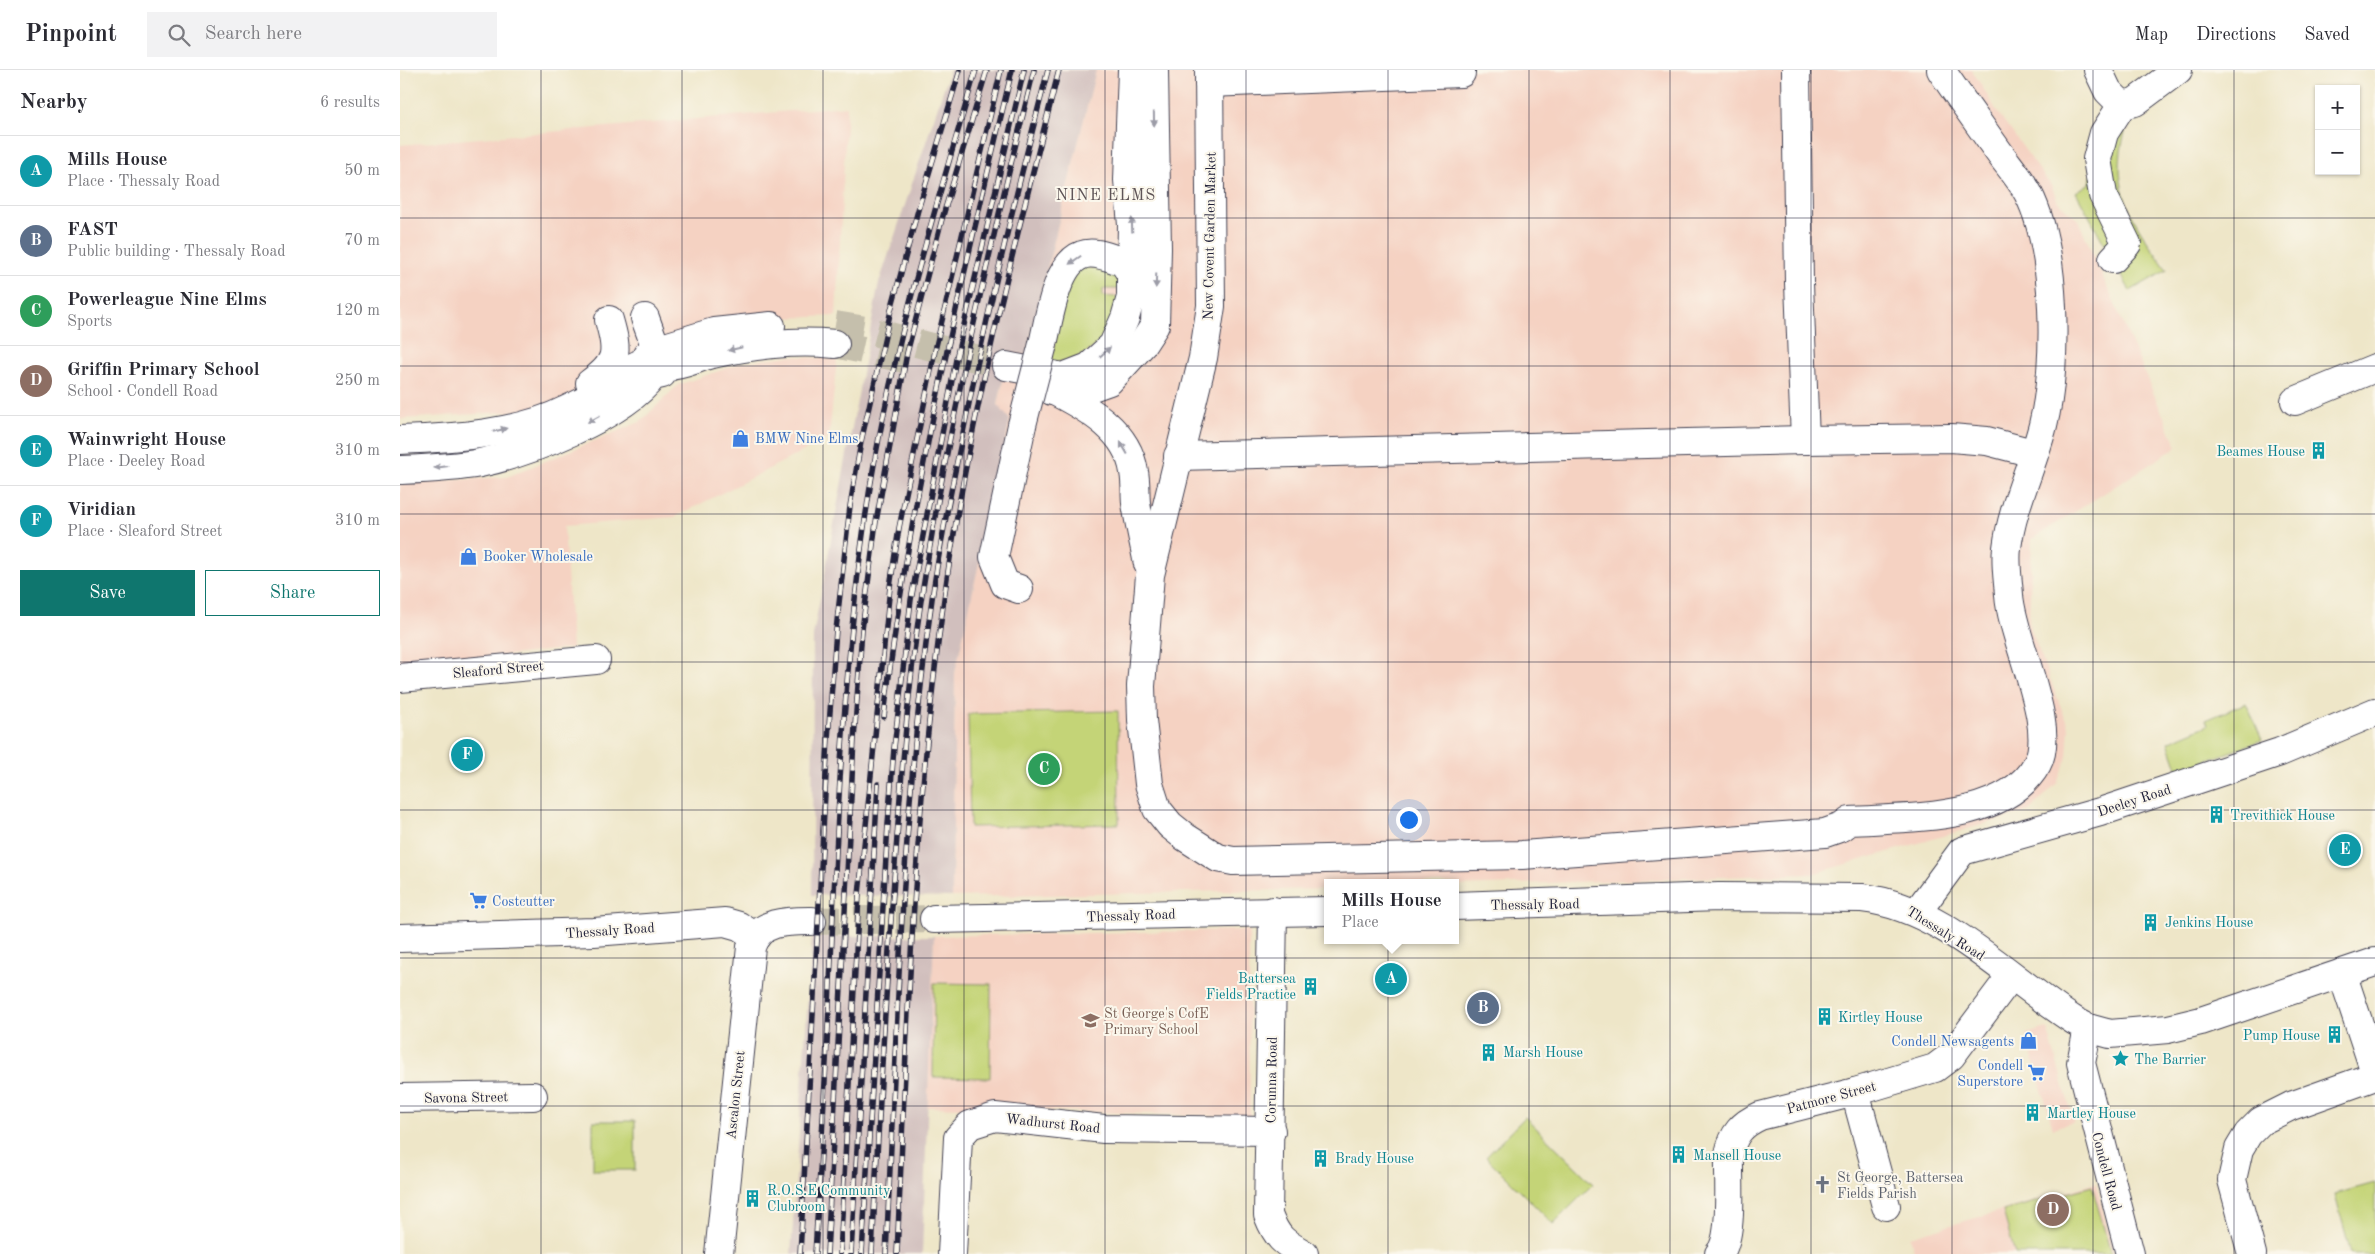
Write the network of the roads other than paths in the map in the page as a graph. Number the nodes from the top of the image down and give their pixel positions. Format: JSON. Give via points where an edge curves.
{"nodes":[{"id":1,"x":1132,"y":70,"type":"edge"},
{"id":2,"x":1154,"y":70,"type":"edge"},
{"id":3,"x":1461,"y":70,"type":"edge"},
{"id":4,"x":1796,"y":70,"type":"edge"},
{"id":5,"x":1941,"y":70,"type":"edge"},
{"id":6,"x":2098,"y":70,"type":"edge"},
{"id":7,"x":2178,"y":70,"type":"edge"},
{"id":8,"x":1209,"y":77,"type":"edge"},
{"id":9,"x":2122,"y":105,"type":"junction"},
{"id":10,"x":2113,"y":259,"type":"dead end"},
{"id":11,"x":1132,"y":274,"type":"junction"},
{"id":12,"x":835,"y":335,"type":"tunnel mouth"},
{"id":13,"x":653,"y":362,"type":"junction"},
{"id":14,"x":2375,"y":368,"type":"edge"},
{"id":15,"x":1052,"y":391,"type":"junction"},
{"id":16,"x":2295,"y":401,"type":"dead end"},
{"id":17,"x":533,"y":422,"type":"junction"},
{"id":18,"x":400,"y":440,"type":"edge"},
{"id":19,"x":1805,"y":440,"type":"junction"},
{"id":20,"x":2033,"y":453,"type":"junction"},
{"id":21,"x":1178,"y":456,"type":"junction"},
{"id":22,"x":400,"y":470,"type":"edge"},
{"id":23,"x":1150,"y":575,"type":"junction"},
{"id":24,"x":1019,"y":589,"type":"dead end"},
{"id":25,"x":596,"y":660,"type":"dead end"},
{"id":26,"x":400,"y":678,"type":"edge"},
{"id":27,"x":2375,"y":712,"type":"edge"},
{"id":28,"x":1459,"y":906,"type":"edge"},
{"id":29,"x":1324,"y":911,"type":"edge"},
{"id":30,"x":1273,"y":912,"type":"junction"},
{"id":31,"x":1917,"y":912,"type":"junction"},
{"id":32,"x":934,"y":918,"type":"tunnel mouth"},
{"id":33,"x":812,"y":921,"type":"tunnel mouth"},
{"id":34,"x":756,"y":937,"type":"junction"},
{"id":35,"x":400,"y":938,"type":"edge"},
{"id":36,"x":2375,"y":962,"type":"edge"},
{"id":37,"x":2342,"y":973,"type":"junction"},
{"id":38,"x":2011,"y":976,"type":"junction"},
{"id":39,"x":2088,"y":1028,"type":"junction"},
{"id":40,"x":2375,"y":1072,"type":"edge"},
{"id":41,"x":2375,"y":1076,"type":"edge"},
{"id":42,"x":1855,"y":1092,"type":"junction"},
{"id":43,"x":533,"y":1096,"type":"dead end"},
{"id":44,"x":400,"y":1098,"type":"edge"},
{"id":45,"x":1271,"y":1131,"type":"junction"},
{"id":46,"x":1886,"y":1206,"type":"dead end"},
{"id":47,"x":1295,"y":1249,"type":"edge"},
{"id":48,"x":719,"y":1254,"type":"edge"},
{"id":49,"x":952,"y":1254,"type":"edge"},
{"id":50,"x":1719,"y":1254,"type":"edge"},
{"id":51,"x":2130,"y":1254,"type":"edge"},
{"id":52,"x":2252,"y":1254,"type":"edge"}],
"edges":[{"from":11,"to":1,"type":"street","one_way":true,"via":[[1128,180]]},
{"from":2,"to":15,"type":"street","one_way":true,"via":[[1157,249],[1154,325],[1142,345],[1109,381],[1078,392]]},
{"from":3,"to":8,"type":"street","via":[[1461,73]]},
{"from":4,"to":19,"type":"street"},
{"from":5,"to":20,"type":"street","name":"New Covent Garden Market","via":[[2023,185],[2044,238],[2049,274],[2052,375],[2042,428]]},
{"from":6,"to":9,"type":"street","via":[[2108,91]]},
{"from":7,"to":9,"type":"street","via":[[2135,102]]},
{"from":8,"to":21,"type":"street","name":"New Covent Garden Market","via":[[1211,306],[1203,358]]},
{"from":9,"to":10,"type":"street","via":[[2104,133],[2097,154],[2103,195],[2127,244]]},
{"from":15,"to":11,"type":"street","name":"New Covent Garden Market","one_way":true,"via":[[1005,373],[1064,376],[1089,366],[1113,345],[1129,304]]},
{"from":11,"to":24,"type":"street","one_way":true,"bridge":true,"via":[[1124,262],[1096,254],[1082,255],[1066,265],[1059,283],[1022,425],[994,557],[1005,584]]},
{"from":12,"to":13,"type":"street","via":[[772,325],[725,330],[693,338]]},
{"from":13,"to":17,"type":"street","via":[[633,366],[593,396]]},
{"from":13,"to":17,"type":"street","via":[[626,318],[610,366]]},
{"from":13,"to":22,"type":"street","one_way":true,"via":[[644,388],[617,407],[528,449],[480,463]]},
{"from":14,"to":16,"type":"street"},
{"from":23,"to":15,"type":"street","name":"New Covent Garden Market","one_way":true,"via":[[1136,503],[1134,470],[1126,448],[1110,427],[1087,408]]},
{"from":18,"to":17,"type":"street","one_way":true,"via":[[483,434]]},
{"from":19,"to":20,"type":"street","via":[[1974,440]]},
{"from":19,"to":21,"type":"street"},
{"from":20,"to":23,"type":"street","name":"New Covent Garden Market","via":[[2007,549],[2009,598],[2043,726],[2037,764],[2020,786],[1977,807],[1934,816],[1850,821],[1825,833],[1522,855],[1234,862],[1218,858],[1170,825],[1157,809],[1149,784],[1141,686]]},
{"from":21,"to":23,"type":"street","name":"New Covent Garden Market"},
{"from":25,"to":26,"type":"street","name":"Sleaford Street"},
{"from":27,"to":31,"type":"street","name":"Deeley Road","via":[[2280,752],[2100,812],[1962,851]]},
{"from":28,"to":31,"type":"street","name":"Thessaly Road","via":[[1719,897],[1862,898],[1885,900]]},
{"from":29,"to":30,"type":"street","name":"Thessaly Road"},
{"from":30,"to":32,"type":"street","name":"Thessaly Road"},
{"from":30,"to":45,"type":"street","name":"Corunna Road"},
{"from":31,"to":38,"type":"street","name":"Thessaly Road"},
{"from":33,"to":34,"type":"street","via":[[772,925]]},
{"from":34,"to":35,"type":"street","name":"Thessaly Road","via":[[725,922],[594,932]]},
{"from":34,"to":48,"type":"street","name":"Ascalon Street","via":[[751,946]]},
{"from":36,"to":37,"type":"street","name":"Thessaly Road"},
{"from":37,"to":39,"type":"street","name":"Thessaly Road","via":[[2168,1029],[2110,1034]]},
{"from":37,"to":40,"type":"street"},
{"from":38,"to":39,"type":"street","name":"Thessaly Road","via":[[2067,1017]]},
{"from":38,"to":42,"type":"street","name":"Patmore Street","via":[[1951,1056],[1935,1068]]},
{"from":39,"to":51,"type":"street","name":"Condell Road","via":[[2081,1063]]},
{"from":41,"to":52,"type":"street","via":[[2291,1106],[2260,1121],[2248,1134],[2239,1149],[2232,1180]]},
{"from":42,"to":46,"type":"street"},
{"from":42,"to":50,"type":"street","name":"Patmore Street","via":[[1760,1116],[1746,1122],[1739,1130],[1731,1142],[1729,1154],[1728,1232],[1725,1248]]},
{"from":43,"to":44,"type":"street","name":"Savona Street"},
{"from":45,"to":47,"type":"street","name":"Corunna Road","via":[[1268,1215],[1275,1234]]},
{"from":45,"to":49,"type":"street","name":"Wadhurst Road","via":[[1104,1129],[995,1117],[970,1125],[958,1138]]}]}
